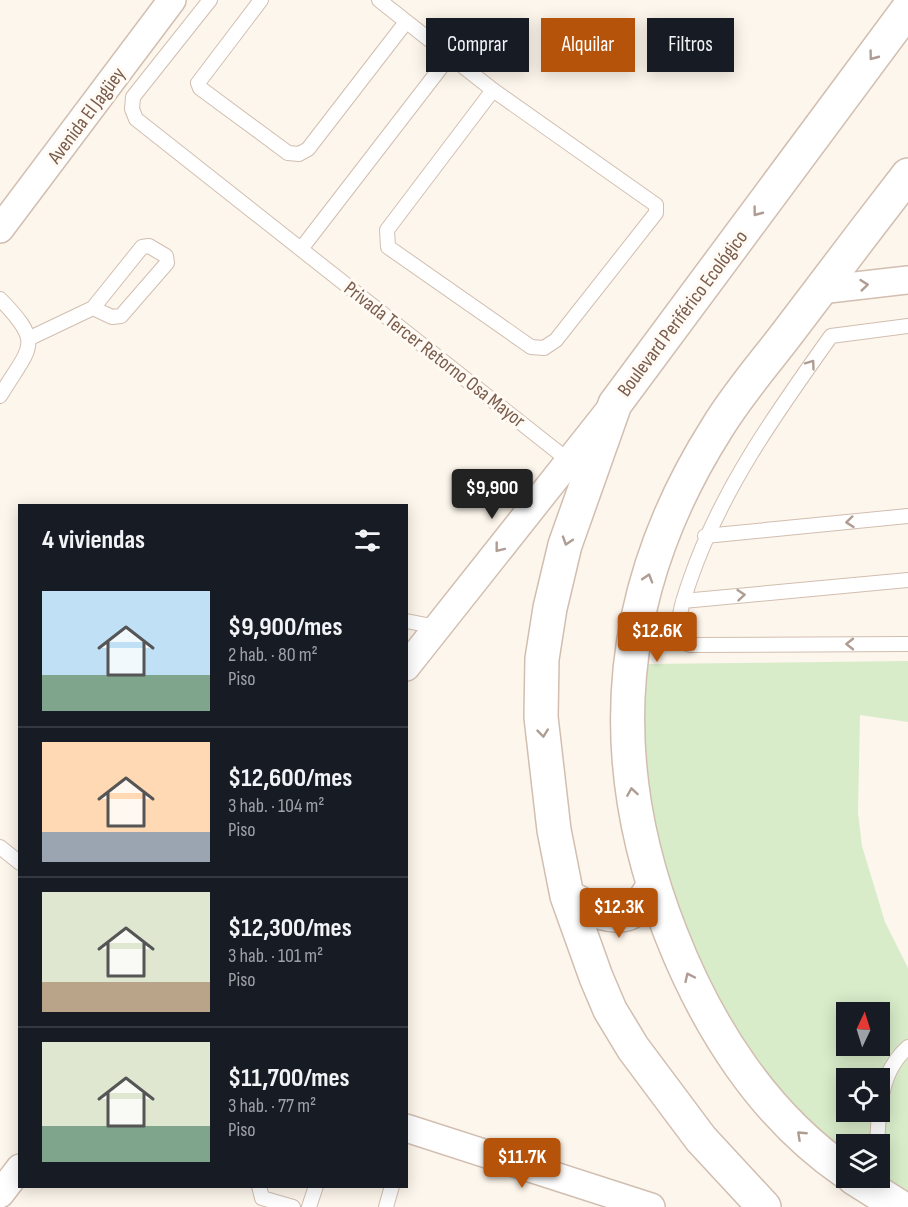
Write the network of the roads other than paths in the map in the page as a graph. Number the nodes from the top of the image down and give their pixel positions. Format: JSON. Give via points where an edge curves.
{"nodes":[{"id":1,"x":172,"y":0,"type":"edge"},
{"id":2,"x":210,"y":0,"type":"edge"},
{"id":3,"x":261,"y":0,"type":"edge"},
{"id":4,"x":380,"y":0,"type":"edge"},
{"id":5,"x":908,"y":9,"type":"edge"},
{"id":6,"x":406,"y":22,"type":"junction"},
{"id":7,"x":426,"y":38,"type":"edge"},
{"id":8,"x":438,"y":72,"type":"edge"},
{"id":9,"x":469,"y":72,"type":"edge"},
{"id":10,"x":493,"y":90,"type":"junction"},
{"id":11,"x":908,"y":174,"type":"edge"},
{"id":12,"x":0,"y":229,"type":"edge"},
{"id":13,"x":302,"y":249,"type":"junction"},
{"id":14,"x":908,"y":280,"type":"edge"},
{"id":15,"x":820,"y":290,"type":"junction"},
{"id":16,"x":0,"y":299,"type":"edge"},
{"id":17,"x":93,"y":308,"type":"junction"},
{"id":18,"x":908,"y":326,"type":"edge"},
{"id":19,"x":30,"y":338,"type":"junction"},
{"id":20,"x":0,"y":396,"type":"edge"},
{"id":21,"x":615,"y":404,"type":"junction"},
{"id":22,"x":568,"y":460,"type":"junction"},
{"id":23,"x":583,"y":496,"type":"junction"},
{"id":24,"x":908,"y":516,"type":"edge"},
{"id":25,"x":705,"y":536,"type":"junction"},
{"id":26,"x":908,"y":580,"type":"edge"},
{"id":27,"x":683,"y":601,"type":"junction"},
{"id":28,"x":408,"y":621,"type":"edge"},
{"id":29,"x":437,"y":627,"type":"junction"},
{"id":30,"x":908,"y":644,"type":"edge"},
{"id":31,"x":408,"y":664,"type":"edge"},
{"id":32,"x":0,"y":847,"type":"edge"},
{"id":33,"x":18,"y":861,"type":"edge"},
{"id":34,"x":652,"y":888,"type":"junction"},
{"id":35,"x":567,"y":896,"type":"junction"},
{"id":36,"x":908,"y":1047,"type":"edge"},
{"id":37,"x":890,"y":1069,"type":"edge"},
{"id":38,"x":408,"y":1132,"type":"edge"},
{"id":39,"x":836,"y":1165,"type":"edge"},
{"id":40,"x":260,"y":1188,"type":"edge"},
{"id":41,"x":315,"y":1188,"type":"edge"},
{"id":42,"x":391,"y":1188,"type":"edge"},
{"id":43,"x":608,"y":1200,"type":"edge"},
{"id":44,"x":293,"y":1207,"type":"edge"},
{"id":45,"x":309,"y":1207,"type":"edge"},
{"id":46,"x":386,"y":1207,"type":"edge"},
{"id":47,"x":651,"y":1207,"type":"edge"},
{"id":48,"x":764,"y":1207,"type":"edge"}],
"edges":[{"from":1,"to":12,"type":"street","name":"Avenida El Jagüey"},
{"from":2,"to":13,"type":"lane","name":"Privada Tercer Retorno Osa Mayor","via":[[132,97],[136,119]]},
{"from":3,"to":6,"type":"lane","via":[[198,83],[288,153],[300,154],[308,149]]},
{"from":4,"to":6,"type":"lane"},
{"from":5,"to":21,"type":"street","name":"Boulevard Periférico Ecológico","one_way":true},
{"from":6,"to":7,"type":"lane"},
{"from":8,"to":13,"type":"lane"},
{"from":9,"to":10,"type":"lane"},
{"from":10,"to":10,"type":"lane","via":[[621,179],[657,209],[556,340],[544,348],[531,347],[388,247],[386,238],[387,230]]},
{"from":11,"to":15,"type":"street"},
{"from":13,"to":22,"type":"lane","name":"Privada Tercer Retorno Osa Mayor"},
{"from":15,"to":14,"type":"street","one_way":true},
{"from":34,"to":15,"type":"street","one_way":true,"via":[[627,758],[627,709],[638,610],[657,546],[685,483],[717,426]]},
{"from":16,"to":19,"type":"lane","via":[[23,323]]},
{"from":17,"to":17,"type":"lane","via":[[142,248],[150,246],[166,256],[167,263],[121,316],[112,317]]},
{"from":17,"to":19,"type":"lane"},
{"from":25,"to":18,"type":"lane","one_way":true,"via":[[736,477],[831,336]]},
{"from":19,"to":20,"type":"lane","via":[[27,351]]},
{"from":21,"to":22,"type":"street"},
{"from":21,"to":23,"type":"street","name":"Boulevard Periférico Ecológico"},
{"from":22,"to":23,"type":"street","via":[[579,478]]},
{"from":22,"to":29,"type":"street","one_way":true},
{"from":23,"to":35,"type":"street","name":"Boulevard Periférico Ecológico","one_way":true,"via":[[560,566],[542,659],[541,717],[554,830]]},
{"from":24,"to":25,"type":"lane","one_way":true},
{"from":25,"to":27,"type":"lane"},
{"from":27,"to":26,"type":"lane","one_way":true},
{"from":30,"to":27,"type":"lane","one_way":true,"via":[[690,645],[682,642],[679,633]]},
{"from":28,"to":29,"type":"lane"},
{"from":29,"to":31,"type":"street"},
{"from":32,"to":33,"type":"lane"},
{"from":34,"to":35,"type":"street","via":[[638,908],[624,914],[592,910]]},
{"from":39,"to":34,"type":"street","one_way":true,"via":[[786,1120],[744,1071],[703,1010]]},
{"from":35,"to":48,"type":"street","name":"Boulevard Periférico Ecológico","via":[[610,1010],[633,1048],[701,1140]]},
{"from":36,"to":37,"type":"lane"},
{"from":38,"to":43,"type":"street"},
{"from":40,"to":44,"type":"lane","via":[[262,1198]]},
{"from":41,"to":45,"type":"lane"},
{"from":42,"to":46,"type":"lane"},
{"from":43,"to":47,"type":"street"}]}
